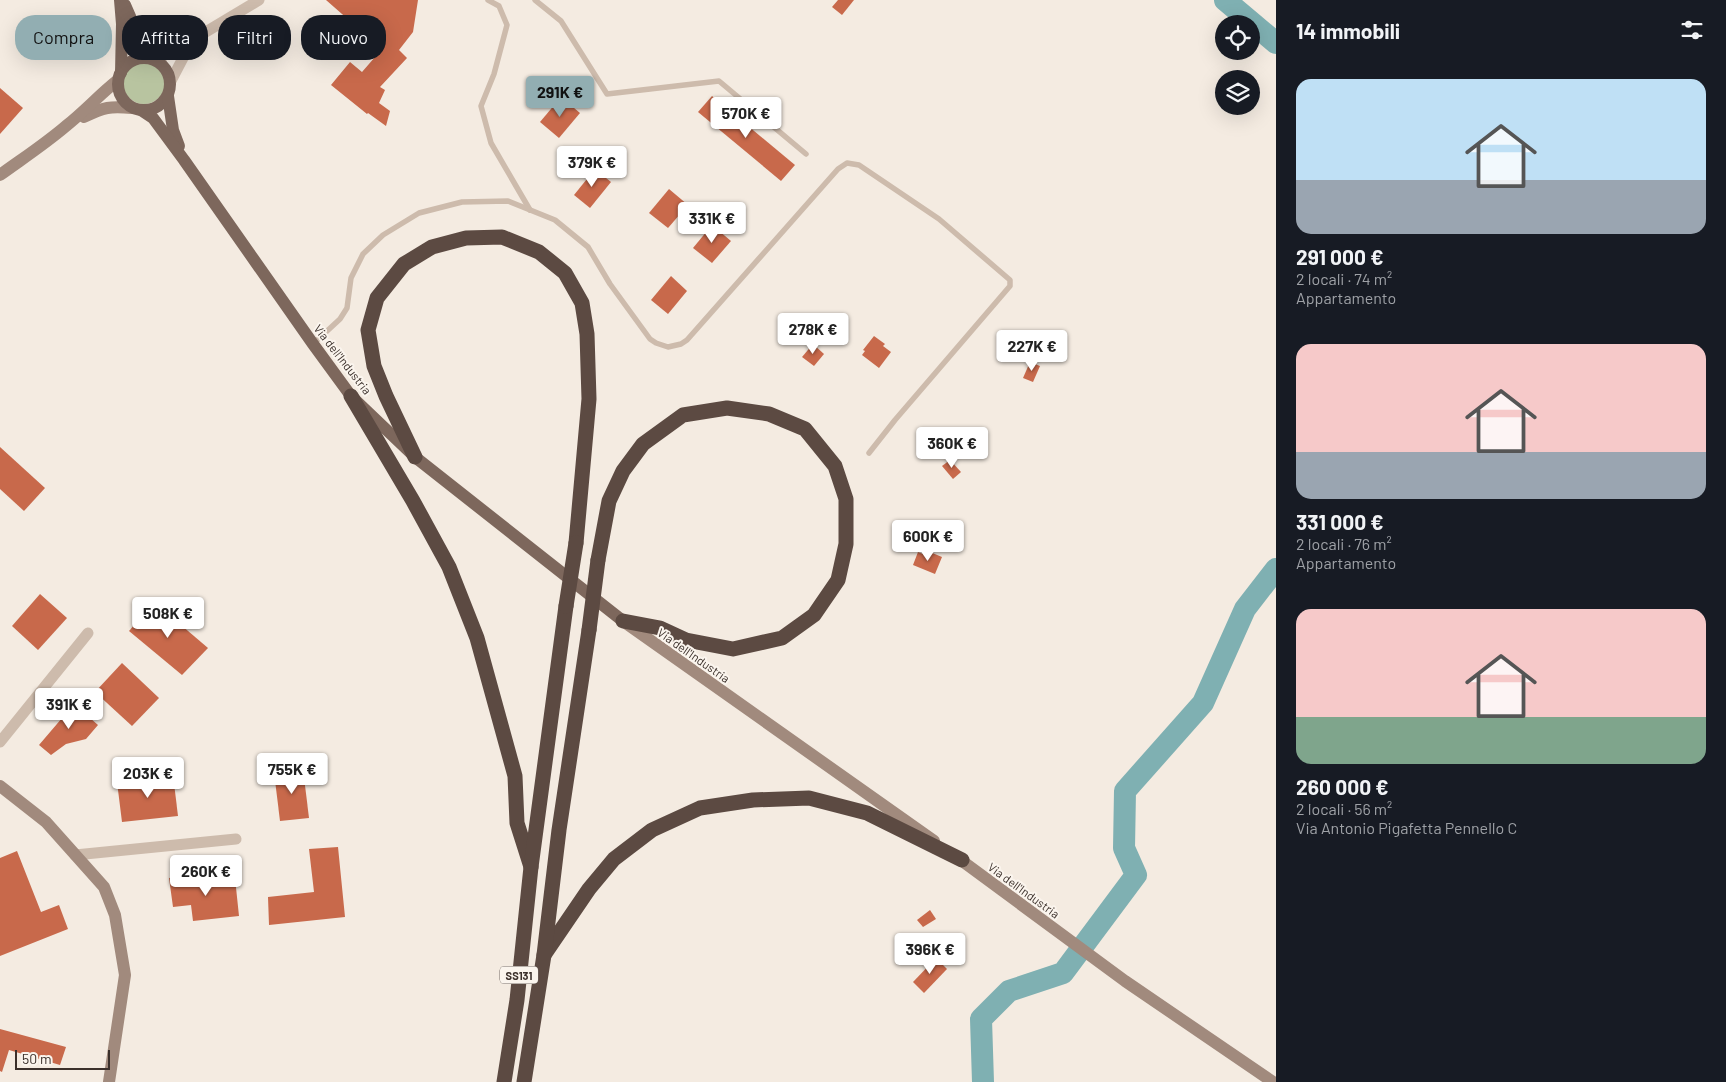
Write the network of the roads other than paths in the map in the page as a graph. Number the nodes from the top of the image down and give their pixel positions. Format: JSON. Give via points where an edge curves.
{"nodes":[{"id":1,"x":122,"y":0,"type":"edge"},
{"id":2,"x":259,"y":0,"type":"edge"},
{"id":3,"x":488,"y":0,"type":"edge"},
{"id":4,"x":535,"y":0,"type":"edge"},
{"id":5,"x":128,"y":15,"type":"edge"},
{"id":6,"x":208,"y":30,"type":"edge"},
{"id":7,"x":135,"y":60,"type":"edge"},
{"id":8,"x":153,"y":60,"type":"edge"},
{"id":9,"x":183,"y":60,"type":"edge"},
{"id":10,"x":119,"y":77,"type":"junction"},
{"id":11,"x":171,"y":82,"type":"junction"},
{"id":12,"x":168,"y":96,"type":"junction"},
{"id":13,"x":137,"y":109,"type":"junction"},
{"id":14,"x":64,"y":128,"type":"junction"},
{"id":15,"x":806,"y":154,"type":"dead end"},
{"id":16,"x":184,"y":160,"type":"junction"},
{"id":17,"x":0,"y":175,"type":"edge"},
{"id":18,"x":530,"y":210,"type":"junction"},
{"id":19,"x":313,"y":344,"type":"junction"},
{"id":20,"x":351,"y":396,"type":"junction"},
{"id":21,"x":869,"y":453,"type":"dead end"},
{"id":22,"x":415,"y":457,"type":"junction"},
{"id":23,"x":623,"y":622,"type":"junction"},
{"id":24,"x":88,"y":633,"type":"dead end"},
{"id":25,"x":0,"y":742,"type":"edge"},
{"id":26,"x":2,"y":790,"type":"edge"},
{"id":27,"x":236,"y":839,"type":"dead end"},
{"id":28,"x":75,"y":854,"type":"junction"},
{"id":29,"x":962,"y":860,"type":"junction"},
{"id":30,"x":531,"y":867,"type":"junction"},
{"id":31,"x":544,"y":955,"type":"junction"},
{"id":32,"x":109,"y":1082,"type":"edge"},
{"id":33,"x":504,"y":1082,"type":"edge"},
{"id":34,"x":524,"y":1082,"type":"edge"},
{"id":35,"x":1273,"y":1082,"type":"edge"}],
"edges":[{"from":1,"to":5,"type":"main road"},
{"from":1,"to":10,"type":"main road"},
{"from":2,"to":6,"type":"street"},
{"from":3,"to":18,"type":"lane","via":[[498,6],[507,25],[494,74],[480,106],[491,143]]},
{"from":4,"to":15,"type":"lane","via":[[561,21],[607,94],[719,82]]},
{"from":7,"to":10,"type":"main road","via":[[124,67]]},
{"from":8,"to":11,"type":"main road","via":[[166,70]]},
{"from":9,"to":11,"type":"street"},
{"from":10,"to":13,"type":"main road","via":[[118,87],[123,99]]},
{"from":10,"to":14,"type":"main road"},
{"from":11,"to":12,"type":"main road"},
{"from":12,"to":13,"type":"main road","via":[[160,106]]},
{"from":12,"to":16,"type":"main road","name":"Via dell'Industria","via":[[173,130]]},
{"from":13,"to":14,"type":"main road","via":[[112,106],[100,109]]},
{"from":13,"to":16,"type":"main road","name":"Via dell'Industria","via":[[153,118]]},
{"from":14,"to":17,"type":"main road"},
{"from":16,"to":19,"type":"main road","name":"Via dell'Industria"},
{"from":18,"to":19,"type":"lane","via":[[508,201],[462,202],[419,213],[383,235],[363,254],[351,278],[347,308],[340,319]]},
{"from":18,"to":21,"type":"lane","via":[[555,220],[588,247],[650,339],[668,346],[687,340],[838,169],[847,163],[859,165],[939,219],[1010,280],[1010,286]]},
{"from":19,"to":20,"type":"main road","name":"Via dell'Industria"},
{"from":20,"to":22,"type":"main road","name":"Via dell'Industria"},
{"from":20,"to":30,"type":"highway","via":[[449,568],[477,638],[515,776],[517,823]]},
{"from":22,"to":23,"type":"main road","name":"Via dell'Industria"},
{"from":22,"to":30,"type":"highway","bridge":true,"via":[[374,366],[368,330],[377,298],[404,264],[432,247],[466,238],[502,237],[539,252],[565,273],[582,303],[587,334],[589,399],[576,543]]},
{"from":23,"to":29,"type":"main road","name":"Via dell'Industria"},
{"from":23,"to":31,"type":"highway","bridge":true,"via":[[660,628],[686,640],[733,649],[782,638],[814,615],[838,580],[846,544],[846,499],[835,466],[805,429],[769,414],[727,408],[683,415],[643,444],[623,471],[609,501],[598,560]]},
{"from":24,"to":25,"type":"street"},
{"from":26,"to":28,"type":"main road","via":[[46,822]]},
{"from":27,"to":28,"type":"street"},
{"from":28,"to":32,"type":"main road","via":[[104,887],[115,915],[123,966]]},
{"from":29,"to":31,"type":"highway","via":[[866,814],[809,798],[753,800],[700,808],[652,830],[614,858]]},
{"from":29,"to":35,"type":"main road","name":"Via dell'Industria","via":[[1125,981]]},
{"from":30,"to":33,"type":"highway","number":"SS131","via":[[517,1000]]},
{"from":31,"to":34,"type":"highway","number":"SS131"}]}
